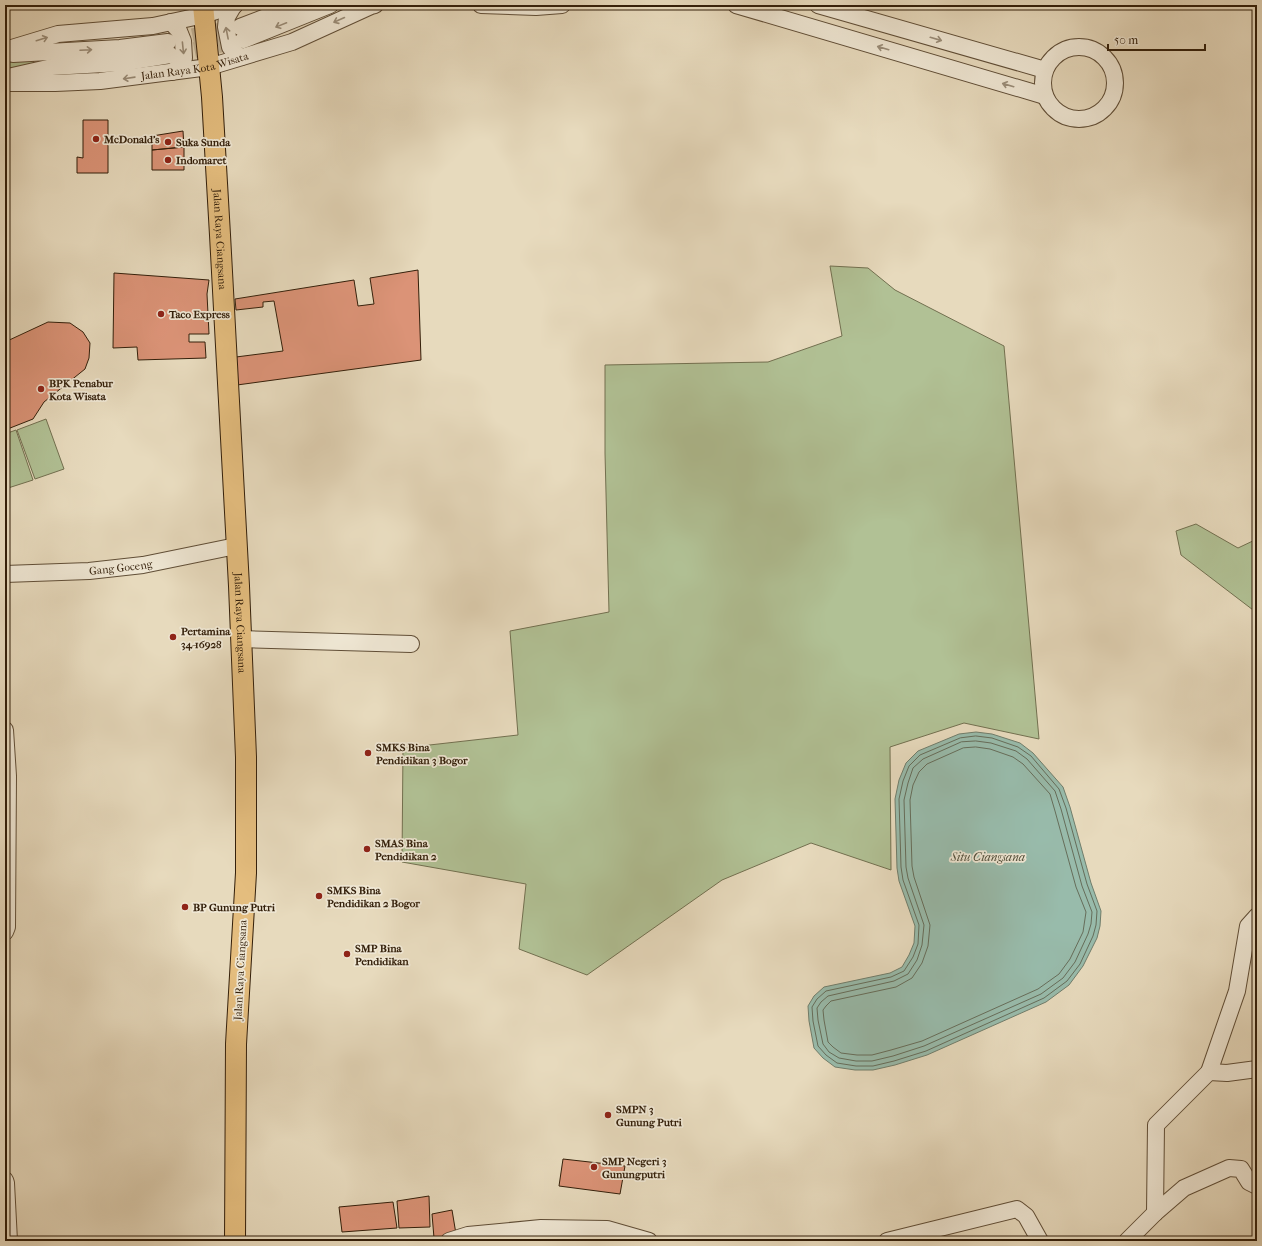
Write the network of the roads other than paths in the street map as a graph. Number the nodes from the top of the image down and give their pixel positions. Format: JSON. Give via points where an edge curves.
{"nodes":[{"id":1,"x":235,"y":5,"type":"edge"},
{"id":2,"x":297,"y":5,"type":"edge"},
{"id":3,"x":330,"y":5,"type":"edge"},
{"id":4,"x":375,"y":5,"type":"edge"},
{"id":5,"x":481,"y":5,"type":"edge"},
{"id":6,"x":562,"y":5,"type":"edge"},
{"id":7,"x":736,"y":5,"type":"edge"},
{"id":8,"x":818,"y":5,"type":"edge"},
{"id":9,"x":507,"y":6,"type":"edge"},
{"id":10,"x":534,"y":6,"type":"edge"},
{"id":11,"x":204,"y":10,"type":"edge"},
{"id":12,"x":171,"y":22,"type":"junction"},
{"id":13,"x":5,"y":50,"type":"edge"},
{"id":14,"x":5,"y":54,"type":"edge"},
{"id":15,"x":242,"y":57,"type":"junction"},
{"id":16,"x":209,"y":67,"type":"junction"},
{"id":17,"x":1045,"y":70,"type":"junction"},
{"id":18,"x":172,"y":72,"type":"junction"},
{"id":19,"x":5,"y":77,"type":"edge"},
{"id":20,"x":5,"y":83,"type":"edge"},
{"id":21,"x":1045,"y":96,"type":"junction"},
{"id":22,"x":236,"y":546,"type":"junction"},
{"id":23,"x":5,"y":574,"type":"edge"},
{"id":24,"x":241,"y":639,"type":"junction"},
{"id":25,"x":411,"y":644,"type":"dead end"},
{"id":26,"x":5,"y":730,"type":"edge"},
{"id":27,"x":6,"y":788,"type":"edge"},
{"id":28,"x":6,"y":840,"type":"edge"},
{"id":29,"x":1257,"y":916,"type":"edge"},
{"id":30,"x":5,"y":932,"type":"edge"},
{"id":31,"x":1257,"y":1069,"type":"edge"},
{"id":32,"x":1208,"y":1072,"type":"junction"},
{"id":33,"x":5,"y":1180,"type":"edge"},
{"id":34,"x":1257,"y":1186,"type":"edge"},
{"id":35,"x":1154,"y":1213,"type":"junction"},
{"id":36,"x":469,"y":1238,"type":"edge"},
{"id":37,"x":9,"y":1241,"type":"edge"},
{"id":38,"x":236,"y":1241,"type":"edge"},
{"id":39,"x":449,"y":1241,"type":"edge"},
{"id":40,"x":649,"y":1241,"type":"edge"},
{"id":41,"x":887,"y":1241,"type":"edge"},
{"id":42,"x":1040,"y":1241,"type":"edge"},
{"id":43,"x":1127,"y":1241,"type":"edge"}],
"edges":[{"from":1,"to":11,"type":"street"},
{"from":15,"to":1,"type":"street","one_way":true,"via":[[230,47],[226,26],[227,17]]},
{"from":3,"to":2,"type":"street","one_way":true,"via":[[242,33]]},
{"from":4,"to":15,"type":"street","name":"Jalan Raya Kota Wisata","one_way":true,"via":[[292,42]]},
{"from":5,"to":9,"type":"street"},
{"from":6,"to":10,"type":"street"},
{"from":21,"to":7,"type":"street","one_way":true},
{"from":8,"to":17,"type":"street","one_way":true},
{"from":9,"to":10,"type":"street"},
{"from":11,"to":12,"type":"street"},
{"from":11,"to":16,"type":"main road","name":"Jalan Raya Ciangsana"},
{"from":13,"to":12,"type":"street","one_way":true,"via":[[58,34],[153,26]]},
{"from":12,"to":18,"type":"street","one_way":true,"via":[[183,41],[184,58],[180,66]]},
{"from":14,"to":19,"type":"street","one_way":true,"via":[[169,48],[122,63],[52,67]]},
{"from":15,"to":16,"type":"street","name":"Jalan Raya Kota Wisata"},
{"from":16,"to":18,"type":"street","name":"Jalan Raya Kota Wisata"},
{"from":16,"to":22,"type":"main road","name":"Jalan Raya Ciangsana"},
{"from":17,"to":21,"type":"street"},
{"from":17,"to":21,"type":"street","via":[[1052,58],[1063,50],[1083,47],[1102,55],[1110,65],[1115,78],[1114,91],[1108,103],[1097,114],[1082,119],[1067,117],[1053,109]]},
{"from":18,"to":20,"type":"street","name":"Jalan Raya Kota Wisata","one_way":true,"via":[[100,81]]},
{"from":22,"to":23,"type":"street","name":"Gang Goceng","via":[[143,565],[104,570]]},
{"from":22,"to":24,"type":"main road","name":"Jalan Raya Ciangsana"},
{"from":24,"to":25,"type":"street"},
{"from":24,"to":38,"type":"main road","name":"Jalan Raya Ciangsana","via":[[246,757],[246,865],[236,1044]]},
{"from":26,"to":27,"type":"street"},
{"from":27,"to":28,"type":"street"},
{"from":28,"to":30,"type":"street"},
{"from":29,"to":32,"type":"street","via":[[1248,926],[1237,991]]},
{"from":31,"to":32,"type":"street","via":[[1227,1073]]},
{"from":32,"to":35,"type":"street","via":[[1156,1125]]},
{"from":33,"to":37,"type":"street"},
{"from":34,"to":35,"type":"street","via":[[1249,1182],[1241,1169],[1229,1168],[1184,1188]]},
{"from":35,"to":43,"type":"street"},
{"from":36,"to":39,"type":"street"},
{"from":36,"to":40,"type":"street","via":[[541,1228],[607,1229]]},
{"from":41,"to":42,"type":"street","via":[[1017,1209],[1026,1216]]}]}
